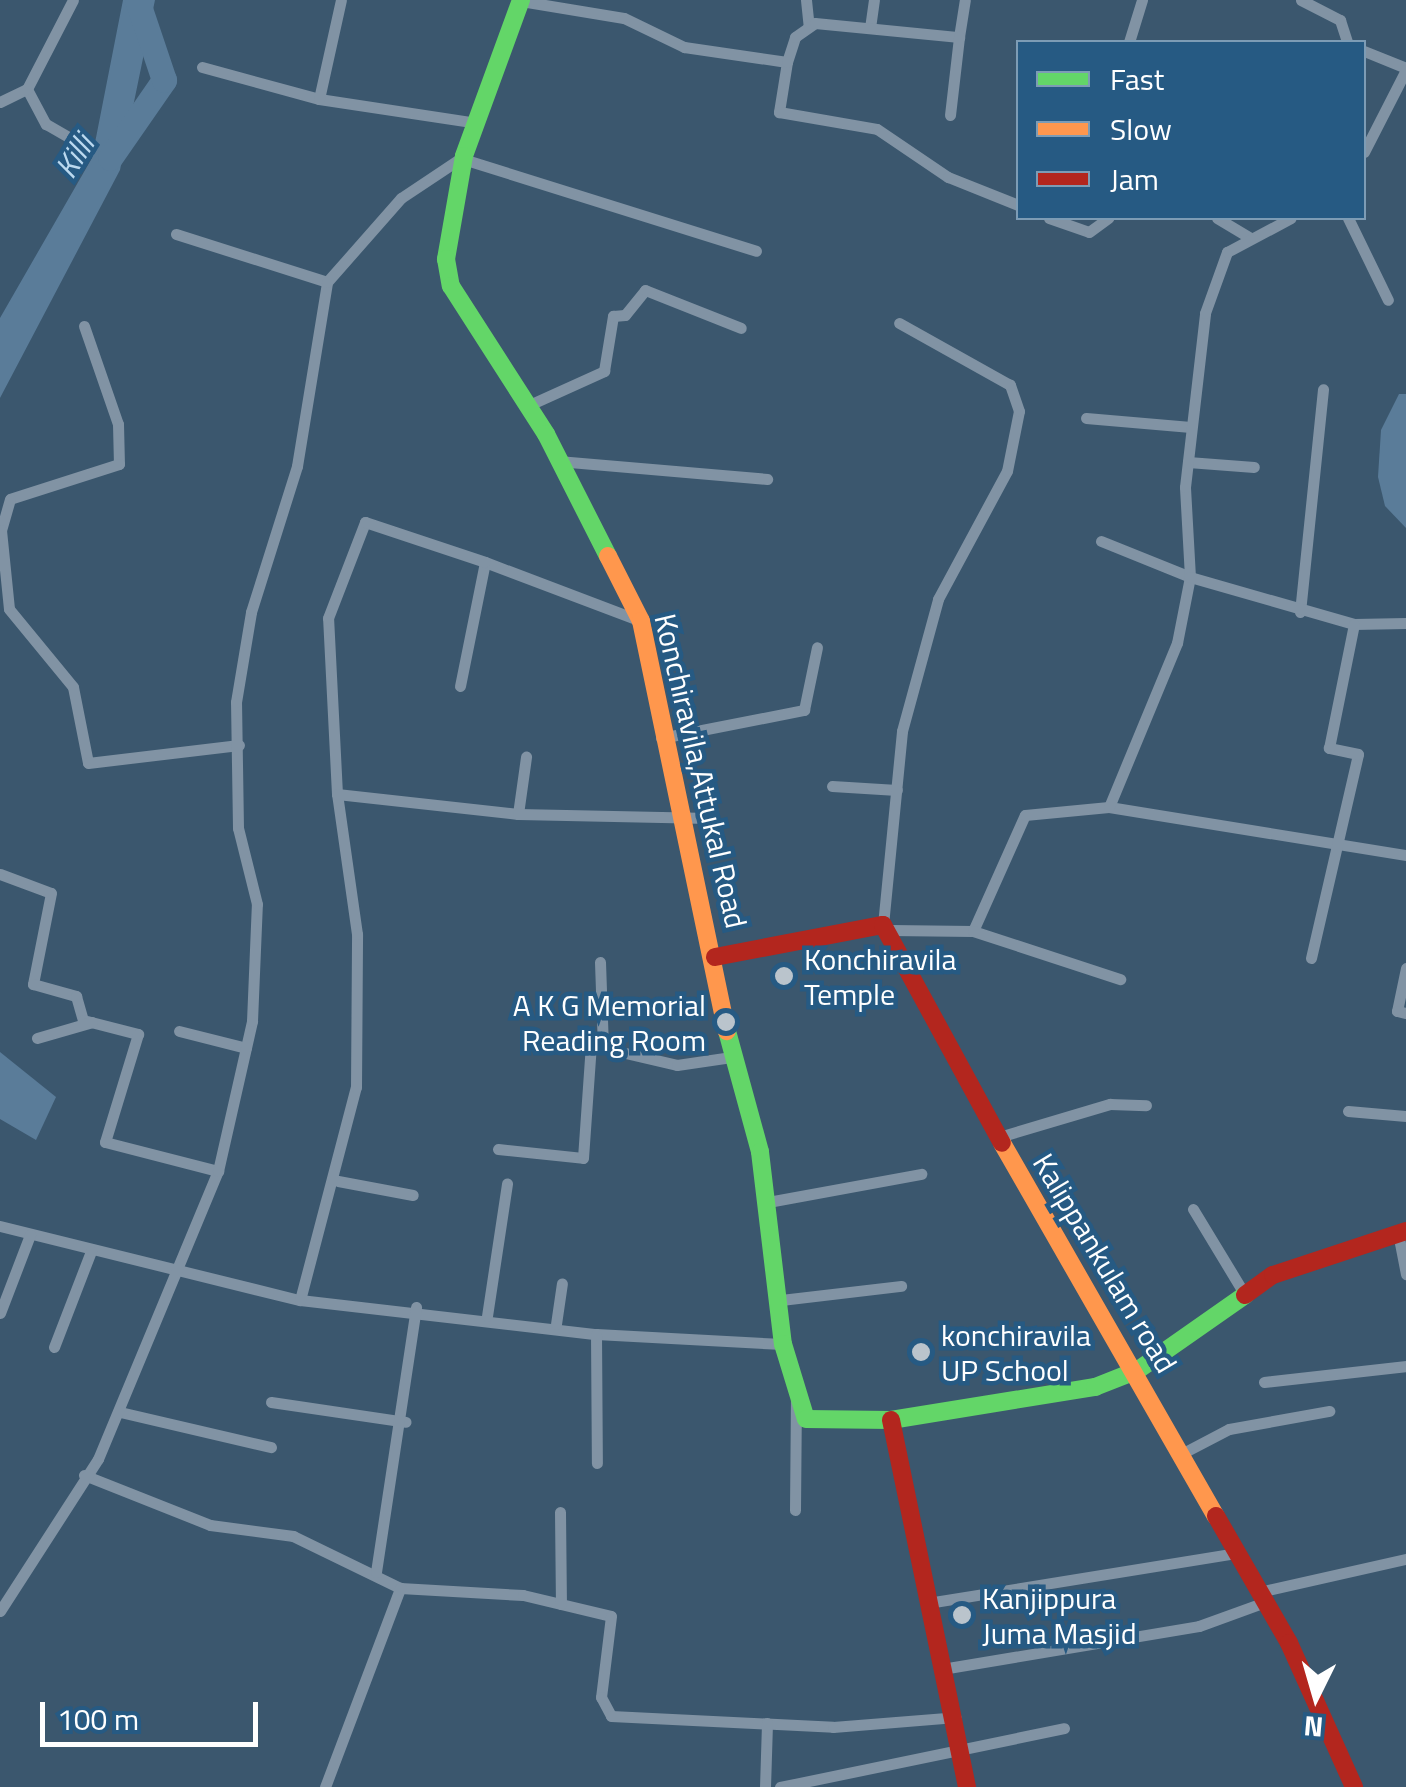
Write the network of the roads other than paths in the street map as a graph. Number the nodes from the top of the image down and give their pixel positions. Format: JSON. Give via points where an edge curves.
{"nodes":[{"id":1,"x":73,"y":0,"type":"edge"},
{"id":2,"x":340,"y":0,"type":"edge"},
{"id":3,"x":806,"y":0,"type":"edge"},
{"id":4,"x":874,"y":0,"type":"edge"},
{"id":5,"x":964,"y":0,"type":"edge"},
{"id":6,"x":1142,"y":0,"type":"edge"},
{"id":7,"x":1301,"y":0,"type":"edge"},
{"id":8,"x":521,"y":1,"type":"edge"},
{"id":9,"x":809,"y":28,"type":"junction"},
{"id":10,"x":870,"y":28,"type":"junction"},
{"id":11,"x":960,"y":37,"type":"junction"},
{"id":12,"x":1130,"y":40,"type":"edge"},
{"id":13,"x":1346,"y":40,"type":"edge"},
{"id":14,"x":1366,"y":53,"type":"edge"},
{"id":15,"x":787,"y":62,"type":"junction"},
{"id":16,"x":202,"y":67,"type":"dead end"},
{"id":17,"x":1406,"y":69,"type":"edge"},
{"id":18,"x":27,"y":89,"type":"junction"},
{"id":19,"x":319,"y":98,"type":"junction"},
{"id":20,"x":0,"y":102,"type":"edge"},
{"id":21,"x":950,"y":115,"type":"dead end"},
{"id":22,"x":478,"y":123,"type":"junction"},
{"id":23,"x":1366,"y":148,"type":"edge"},
{"id":24,"x":464,"y":158,"type":"junction"},
{"id":25,"x":77,"y":160,"type":"dead end"},
{"id":26,"x":1016,"y":204,"type":"edge"},
{"id":27,"x":1055,"y":220,"type":"edge"},
{"id":28,"x":1105,"y":220,"type":"edge"},
{"id":29,"x":1220,"y":220,"type":"edge"},
{"id":30,"x":1286,"y":220,"type":"edge"},
{"id":31,"x":1349,"y":220,"type":"edge"},
{"id":32,"x":176,"y":234,"type":"dead end"},
{"id":33,"x":1250,"y":238,"type":"junction"},
{"id":34,"x":756,"y":251,"type":"dead end"},
{"id":35,"x":327,"y":282,"type":"junction"},
{"id":36,"x":1388,"y":300,"type":"dead end"},
{"id":37,"x":898,"y":323,"type":"dead end"},
{"id":38,"x":84,"y":326,"type":"dead end"},
{"id":39,"x":741,"y":328,"type":"dead end"},
{"id":40,"x":1324,"y":389,"type":"dead end"},
{"id":41,"x":526,"y":406,"type":"junction"},
{"id":42,"x":1086,"y":418,"type":"dead end"},
{"id":43,"x":1191,"y":427,"type":"junction"},
{"id":44,"x":558,"y":460,"type":"junction"},
{"id":45,"x":1188,"y":462,"type":"junction"},
{"id":46,"x":1254,"y":467,"type":"dead end"},
{"id":47,"x":768,"y":479,"type":"dead end"},
{"id":48,"x":1100,"y":541,"type":"dead end"},
{"id":49,"x":485,"y":562,"type":"junction"},
{"id":50,"x":1190,"y":577,"type":"junction"},
{"id":51,"x":1300,"y":612,"type":"junction"},
{"id":52,"x":641,"y":621,"type":"junction"},
{"id":53,"x":1406,"y":623,"type":"edge"},
{"id":54,"x":1354,"y":624,"type":"junction"},
{"id":55,"x":817,"y":647,"type":"dead end"},
{"id":56,"x":460,"y":686,"type":"dead end"},
{"id":57,"x":661,"y":738,"type":"junction"},
{"id":58,"x":239,"y":746,"type":"junction"},
{"id":59,"x":526,"y":757,"type":"dead end"},
{"id":60,"x":832,"y":786,"type":"dead end"},
{"id":61,"x":896,"y":790,"type":"junction"},
{"id":62,"x":336,"y":794,"type":"junction"},
{"id":63,"x":1109,"y":808,"type":"junction"},
{"id":64,"x":518,"y":814,"type":"junction"},
{"id":65,"x":709,"y":818,"type":"dead end"},
{"id":66,"x":679,"y":823,"type":"junction"},
{"id":67,"x":1337,"y":842,"type":"junction"},
{"id":68,"x":1406,"y":855,"type":"edge"},
{"id":69,"x":0,"y":874,"type":"edge"},
{"id":70,"x":887,"y":927,"type":"junction"},
{"id":71,"x":973,"y":931,"type":"junction"},
{"id":72,"x":715,"y":957,"type":"junction"},
{"id":73,"x":1310,"y":958,"type":"dead end"},
{"id":74,"x":600,"y":962,"type":"dead end"},
{"id":75,"x":1406,"y":968,"type":"edge"},
{"id":76,"x":1120,"y":979,"type":"dead end"},
{"id":77,"x":1406,"y":1013,"type":"edge"},
{"id":78,"x":92,"y":1022,"type":"junction"},
{"id":79,"x":180,"y":1031,"type":"dead end"},
{"id":80,"x":37,"y":1038,"type":"dead end"},
{"id":81,"x":246,"y":1048,"type":"junction"},
{"id":82,"x":603,"y":1049,"type":"junction"},
{"id":83,"x":731,"y":1057,"type":"junction"},
{"id":84,"x":1146,"y":1105,"type":"dead end"},
{"id":85,"x":1348,"y":1111,"type":"dead end"},
{"id":86,"x":1406,"y":1116,"type":"edge"},
{"id":87,"x":999,"y":1137,"type":"junction"},
{"id":88,"x":498,"y":1149,"type":"dead end"},
{"id":89,"x":218,"y":1171,"type":"junction"},
{"id":90,"x":921,"y":1174,"type":"dead end"},
{"id":91,"x":338,"y":1181,"type":"junction"},
{"id":92,"x":507,"y":1184,"type":"dead end"},
{"id":93,"x":413,"y":1195,"type":"dead end"},
{"id":94,"x":768,"y":1202,"type":"junction"},
{"id":95,"x":1193,"y":1209,"type":"dead end"},
{"id":96,"x":0,"y":1226,"type":"edge"},
{"id":97,"x":1402,"y":1232,"type":"edge"},
{"id":98,"x":30,"y":1235,"type":"junction"},
{"id":99,"x":91,"y":1251,"type":"junction"},
{"id":100,"x":179,"y":1272,"type":"junction"},
{"id":101,"x":1406,"y":1274,"type":"edge"},
{"id":102,"x":562,"y":1283,"type":"dead end"},
{"id":103,"x":901,"y":1286,"type":"dead end"},
{"id":104,"x":1245,"y":1295,"type":"junction"},
{"id":105,"x":300,"y":1300,"type":"junction"},
{"id":106,"x":781,"y":1300,"type":"junction"},
{"id":107,"x":416,"y":1307,"type":"junction"},
{"id":108,"x":0,"y":1313,"type":"edge"},
{"id":109,"x":486,"y":1316,"type":"junction"},
{"id":110,"x":556,"y":1324,"type":"junction"},
{"id":111,"x":596,"y":1334,"type":"junction"},
{"id":112,"x":783,"y":1344,"type":"junction"},
{"id":113,"x":54,"y":1348,"type":"dead end"},
{"id":114,"x":1406,"y":1366,"type":"edge"},
{"id":115,"x":1138,"y":1370,"type":"junction"},
{"id":116,"x":1264,"y":1382,"type":"dead end"},
{"id":117,"x":796,"y":1398,"type":"junction"},
{"id":118,"x":271,"y":1402,"type":"dead end"},
{"id":119,"x":1329,"y":1410,"type":"dead end"},
{"id":120,"x":120,"y":1412,"type":"junction"},
{"id":121,"x":891,"y":1420,"type":"junction"},
{"id":122,"x":406,"y":1422,"type":"junction"},
{"id":123,"x":271,"y":1447,"type":"dead end"},
{"id":124,"x":1182,"y":1454,"type":"junction"},
{"id":125,"x":597,"y":1463,"type":"dead end"},
{"id":126,"x":84,"y":1475,"type":"junction"},
{"id":127,"x":795,"y":1510,"type":"dead end"},
{"id":128,"x":560,"y":1512,"type":"dead end"},
{"id":129,"x":1237,"y":1552,"type":"junction"},
{"id":130,"x":1406,"y":1559,"type":"edge"},
{"id":131,"x":376,"y":1572,"type":"junction"},
{"id":132,"x":400,"y":1588,"type":"junction"},
{"id":133,"x":1262,"y":1597,"type":"junction"},
{"id":134,"x":934,"y":1602,"type":"junction"},
{"id":135,"x":561,"y":1604,"type":"junction"},
{"id":136,"x":0,"y":1611,"type":"edge"},
{"id":137,"x":948,"y":1668,"type":"junction"},
{"id":138,"x":956,"y":1717,"type":"junction"},
{"id":139,"x":767,"y":1723,"type":"junction"},
{"id":140,"x":1064,"y":1728,"type":"dead end"},
{"id":141,"x":960,"y":1752,"type":"junction"},
{"id":142,"x":324,"y":1787,"type":"edge"},
{"id":143,"x":765,"y":1787,"type":"edge"},
{"id":144,"x":780,"y":1787,"type":"edge"},
{"id":145,"x":967,"y":1787,"type":"edge"},
{"id":146,"x":1354,"y":1787,"type":"edge"}],
"edges":[{"from":1,"to":18,"type":"street"},
{"from":2,"to":19,"type":"street"},
{"from":3,"to":9,"type":"street"},
{"from":4,"to":10,"type":"street"},
{"from":5,"to":11,"type":"street"},
{"from":6,"to":12,"type":"street"},
{"from":7,"to":13,"type":"street","via":[[1340,20]]},
{"from":8,"to":15,"type":"street","via":[[624,18],[684,47]]},
{"from":8,"to":22,"type":"main road","name":"Konchiravila,Attukal Road"},
{"from":9,"to":10,"type":"street"},
{"from":9,"to":15,"type":"street"},
{"from":10,"to":11,"type":"street"},
{"from":11,"to":21,"type":"street"},
{"from":14,"to":17,"type":"street"},
{"from":15,"to":26,"type":"street","via":[[779,112],[878,128],[948,177]]},
{"from":16,"to":19,"type":"street"},
{"from":17,"to":23,"type":"street"},
{"from":18,"to":20,"type":"street"},
{"from":18,"to":25,"type":"street","via":[[46,124],[74,140]]},
{"from":19,"to":22,"type":"street"},
{"from":22,"to":24,"type":"main road","name":"Konchiravila,Attukal Road"},
{"from":24,"to":34,"type":"street"},
{"from":24,"to":35,"type":"street","via":[[401,198]]},
{"from":24,"to":41,"type":"main road","name":"Konchiravila,Attukal Road","via":[[446,259],[451,286]]},
{"from":27,"to":28,"type":"street","via":[[1089,232]]},
{"from":29,"to":33,"type":"street"},
{"from":30,"to":33,"type":"street"},
{"from":31,"to":36,"type":"street"},
{"from":32,"to":35,"type":"street"},
{"from":33,"to":43,"type":"street","via":[[1228,252],[1216,278]]},
{"from":35,"to":58,"type":"street","via":[[297,466],[251,612]]},
{"from":37,"to":61,"type":"street","via":[[1010,385],[1019,411],[1006,472],[938,599],[902,731]]},
{"from":38,"to":58,"type":"street","via":[[118,424],[120,464],[10,500],[1,530],[9,609],[73,687],[88,763]]},
{"from":39,"to":41,"type":"street","via":[[645,290],[626,315],[612,316],[604,371]]},
{"from":40,"to":51,"type":"street"},
{"from":41,"to":44,"type":"main road","name":"Konchiravila,Attukal Road"},
{"from":42,"to":43,"type":"street"},
{"from":43,"to":45,"type":"street"},
{"from":44,"to":47,"type":"street"},
{"from":44,"to":52,"type":"main road","name":"Konchiravila,Attukal Road"},
{"from":45,"to":46,"type":"street"},
{"from":45,"to":50,"type":"street"},
{"from":48,"to":50,"type":"street"},
{"from":49,"to":52,"type":"street"},
{"from":49,"to":56,"type":"street"},
{"from":49,"to":62,"type":"street","via":[[365,522],[328,618]]},
{"from":50,"to":51,"type":"street"},
{"from":50,"to":63,"type":"street","via":[[1178,644]]},
{"from":51,"to":54,"type":"street"},
{"from":52,"to":57,"type":"main road","name":"Konchiravila,Attukal Road"},
{"from":53,"to":54,"type":"street"},
{"from":54,"to":67,"type":"street","via":[[1329,748],[1358,754]]},
{"from":55,"to":57,"type":"street","via":[[804,710]]},
{"from":57,"to":66,"type":"main road","name":"Konchiravila,Attukal Road"},
{"from":58,"to":81,"type":"street","via":[[238,828],[256,904]]},
{"from":59,"to":64,"type":"street"},
{"from":60,"to":61,"type":"street"},
{"from":61,"to":70,"type":"street"},
{"from":62,"to":64,"type":"street"},
{"from":62,"to":91,"type":"street","via":[[359,980],[356,1087]]},
{"from":63,"to":67,"type":"street"},
{"from":63,"to":71,"type":"street","via":[[1024,815]]},
{"from":64,"to":66,"type":"street"},
{"from":65,"to":66,"type":"street"},
{"from":66,"to":72,"type":"main road","name":"Konchiravila,Attukal Road"},
{"from":67,"to":68,"type":"street"},
{"from":67,"to":73,"type":"street"},
{"from":69,"to":78,"type":"street","via":[[51,893],[34,984],[76,996]]},
{"from":70,"to":71,"type":"street"},
{"from":70,"to":72,"type":"main road","via":[[801,932]]},
{"from":70,"to":87,"type":"main road","name":"Kalippankulam road"},
{"from":71,"to":76,"type":"street"},
{"from":72,"to":83,"type":"main road","name":"Konchiravila,Attukal Road"},
{"from":74,"to":82,"type":"street"},
{"from":75,"to":77,"type":"street","via":[[1397,1011]]},
{"from":78,"to":80,"type":"street"},
{"from":78,"to":89,"type":"street","via":[[138,1034],[105,1142]]},
{"from":79,"to":81,"type":"street"},
{"from":81,"to":89,"type":"street"},
{"from":82,"to":83,"type":"street","via":[[676,1065]]},
{"from":82,"to":88,"type":"street","via":[[591,1045],[583,1158]]},
{"from":83,"to":94,"type":"main road","name":"Konchiravila,Attukal Road"},
{"from":84,"to":87,"type":"street","via":[[1110,1104]]},
{"from":85,"to":86,"type":"street"},
{"from":87,"to":115,"type":"main road","name":"Kalippankulam road"},
{"from":89,"to":100,"type":"street"},
{"from":90,"to":94,"type":"street"},
{"from":91,"to":93,"type":"street"},
{"from":91,"to":105,"type":"street"},
{"from":92,"to":109,"type":"street"},
{"from":94,"to":106,"type":"main road","name":"Konchiravila,Attukal Road"},
{"from":95,"to":104,"type":"street"},
{"from":96,"to":98,"type":"street"},
{"from":97,"to":101,"type":"street"},
{"from":97,"to":104,"type":"main road","via":[[1340,1246]]},
{"from":98,"to":99,"type":"street"},
{"from":98,"to":108,"type":"street"},
{"from":99,"to":100,"type":"street"},
{"from":99,"to":113,"type":"street"},
{"from":100,"to":105,"type":"street"},
{"from":100,"to":120,"type":"street"},
{"from":102,"to":110,"type":"street"},
{"from":103,"to":106,"type":"street"},
{"from":104,"to":115,"type":"main road"},
{"from":105,"to":107,"type":"street"},
{"from":106,"to":112,"type":"main road","name":"Konchiravila,Attukal Road"},
{"from":107,"to":109,"type":"street"},
{"from":107,"to":122,"type":"street"},
{"from":109,"to":110,"type":"street"},
{"from":110,"to":111,"type":"street"},
{"from":111,"to":112,"type":"street"},
{"from":111,"to":125,"type":"street"},
{"from":112,"to":117,"type":"main road","name":"Konchiravila,Attukal Road"},
{"from":114,"to":116,"type":"street"},
{"from":115,"to":121,"type":"main road","via":[[1094,1387]]},
{"from":115,"to":124,"type":"main road","name":"Kalippankulam road"},
{"from":117,"to":121,"type":"main road","via":[[806,1420]]},
{"from":117,"to":127,"type":"street"},
{"from":118,"to":122,"type":"street"},
{"from":119,"to":124,"type":"street","via":[[1229,1429]]},
{"from":120,"to":123,"type":"street"},
{"from":120,"to":126,"type":"street"},
{"from":121,"to":134,"type":"main road"},
{"from":122,"to":131,"type":"street"},
{"from":124,"to":129,"type":"main road","name":"Kalippankulam road"},
{"from":126,"to":131,"type":"street","via":[[210,1525],[293,1536]]},
{"from":126,"to":136,"type":"street"},
{"from":128,"to":135,"type":"street"},
{"from":129,"to":133,"type":"main road","name":"Kalippankulam road"},
{"from":129,"to":134,"type":"street"},
{"from":130,"to":133,"type":"street"},
{"from":131,"to":132,"type":"street"},
{"from":132,"to":135,"type":"street"},
{"from":132,"to":142,"type":"street"},
{"from":133,"to":137,"type":"street","via":[[1198,1626]]},
{"from":133,"to":146,"type":"main road","name":"Kalippankulam road"},
{"from":134,"to":137,"type":"main road"},
{"from":135,"to":139,"type":"street","via":[[610,1616],[600,1697],[611,1716]]},
{"from":137,"to":138,"type":"main road"},
{"from":138,"to":139,"type":"street"},
{"from":138,"to":141,"type":"main road"},
{"from":139,"to":143,"type":"street"},
{"from":140,"to":141,"type":"street"},
{"from":141,"to":144,"type":"street"},
{"from":141,"to":145,"type":"main road"}]}
